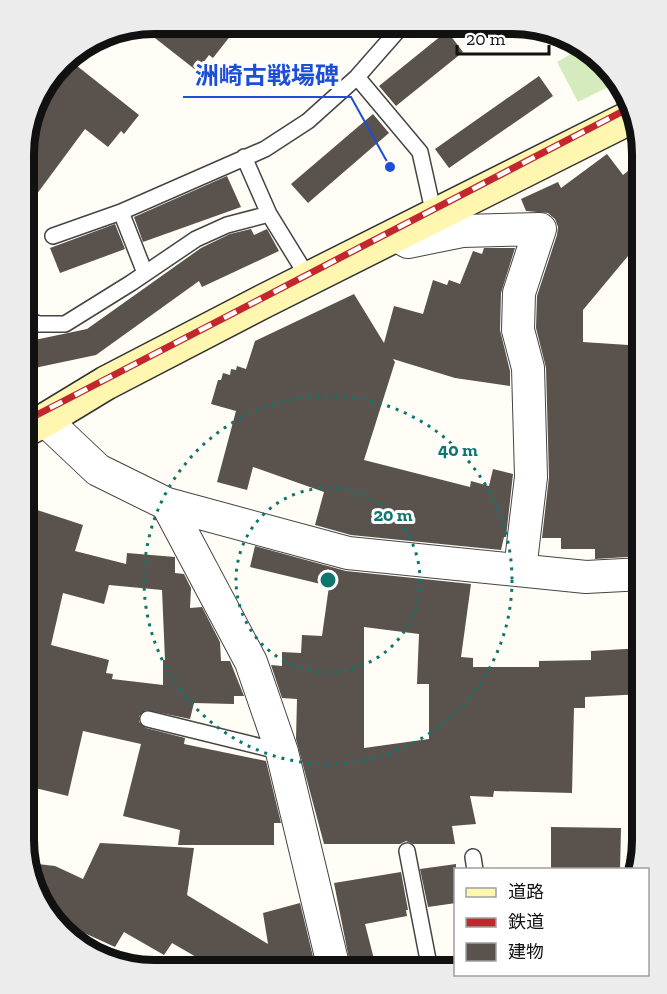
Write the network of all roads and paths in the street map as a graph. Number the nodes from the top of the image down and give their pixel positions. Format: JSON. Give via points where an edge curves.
{"nodes":[{"id":1,"x":394,"y":34,"type":"edge"},
{"id":2,"x":357,"y":77,"type":"junction"},
{"id":3,"x":627,"y":119,"type":"edge"},
{"id":4,"x":244,"y":157,"type":"junction"},
{"id":5,"x":122,"y":212,"type":"junction"},
{"id":6,"x":269,"y":214,"type":"junction"},
{"id":7,"x":434,"y":215,"type":"junction"},
{"id":8,"x":396,"y":235,"type":"junction"},
{"id":9,"x":52,"y":236,"type":"dead end"},
{"id":10,"x":145,"y":273,"type":"junction"},
{"id":11,"x":309,"y":279,"type":"junction"},
{"id":12,"x":34,"y":322,"type":"edge"},
{"id":13,"x":35,"y":425,"type":"edge"},
{"id":14,"x":167,"y":504,"type":"junction"},
{"id":15,"x":520,"y":570,"type":"junction"},
{"id":16,"x":632,"y":575,"type":"edge"},
{"id":17,"x":148,"y":719,"type":"dead end"},
{"id":18,"x":282,"y":752,"type":"junction"},
{"id":19,"x":407,"y":851,"type":"dead end"},
{"id":20,"x":332,"y":960,"type":"edge"},
{"id":21,"x":428,"y":960,"type":"edge"}],
"edges":[{"from":1,"to":2,"type":"lane"},
{"from":2,"to":4,"type":"lane","via":[[308,121],[265,149]]},
{"from":2,"to":7,"type":"lane","via":[[420,152]]},
{"from":3,"to":7,"type":"street"},
{"from":4,"to":5,"type":"lane"},
{"from":4,"to":6,"type":"lane"},
{"from":5,"to":9,"type":"lane"},
{"from":5,"to":10,"type":"lane"},
{"from":6,"to":10,"type":"lane","via":[[206,234]]},
{"from":6,"to":11,"type":"lane"},
{"from":7,"to":8,"type":"street"},
{"from":8,"to":11,"type":"street"},
{"from":8,"to":15,"type":"street","via":[[408,242],[462,231],[540,229],[519,293],[518,330],[528,368],[531,477]]},
{"from":10,"to":12,"type":"lane","via":[[65,324]]},
{"from":11,"to":13,"type":"street","via":[[106,383]]},
{"from":13,"to":14,"type":"street","via":[[98,470]]},
{"from":14,"to":15,"type":"street","via":[[348,553]]},
{"from":14,"to":18,"type":"street","via":[[251,662]]},
{"from":15,"to":16,"type":"street","via":[[586,577]]},
{"from":17,"to":18,"type":"lane"},
{"from":18,"to":20,"type":"street"},
{"from":19,"to":21,"type":"lane"}]}
